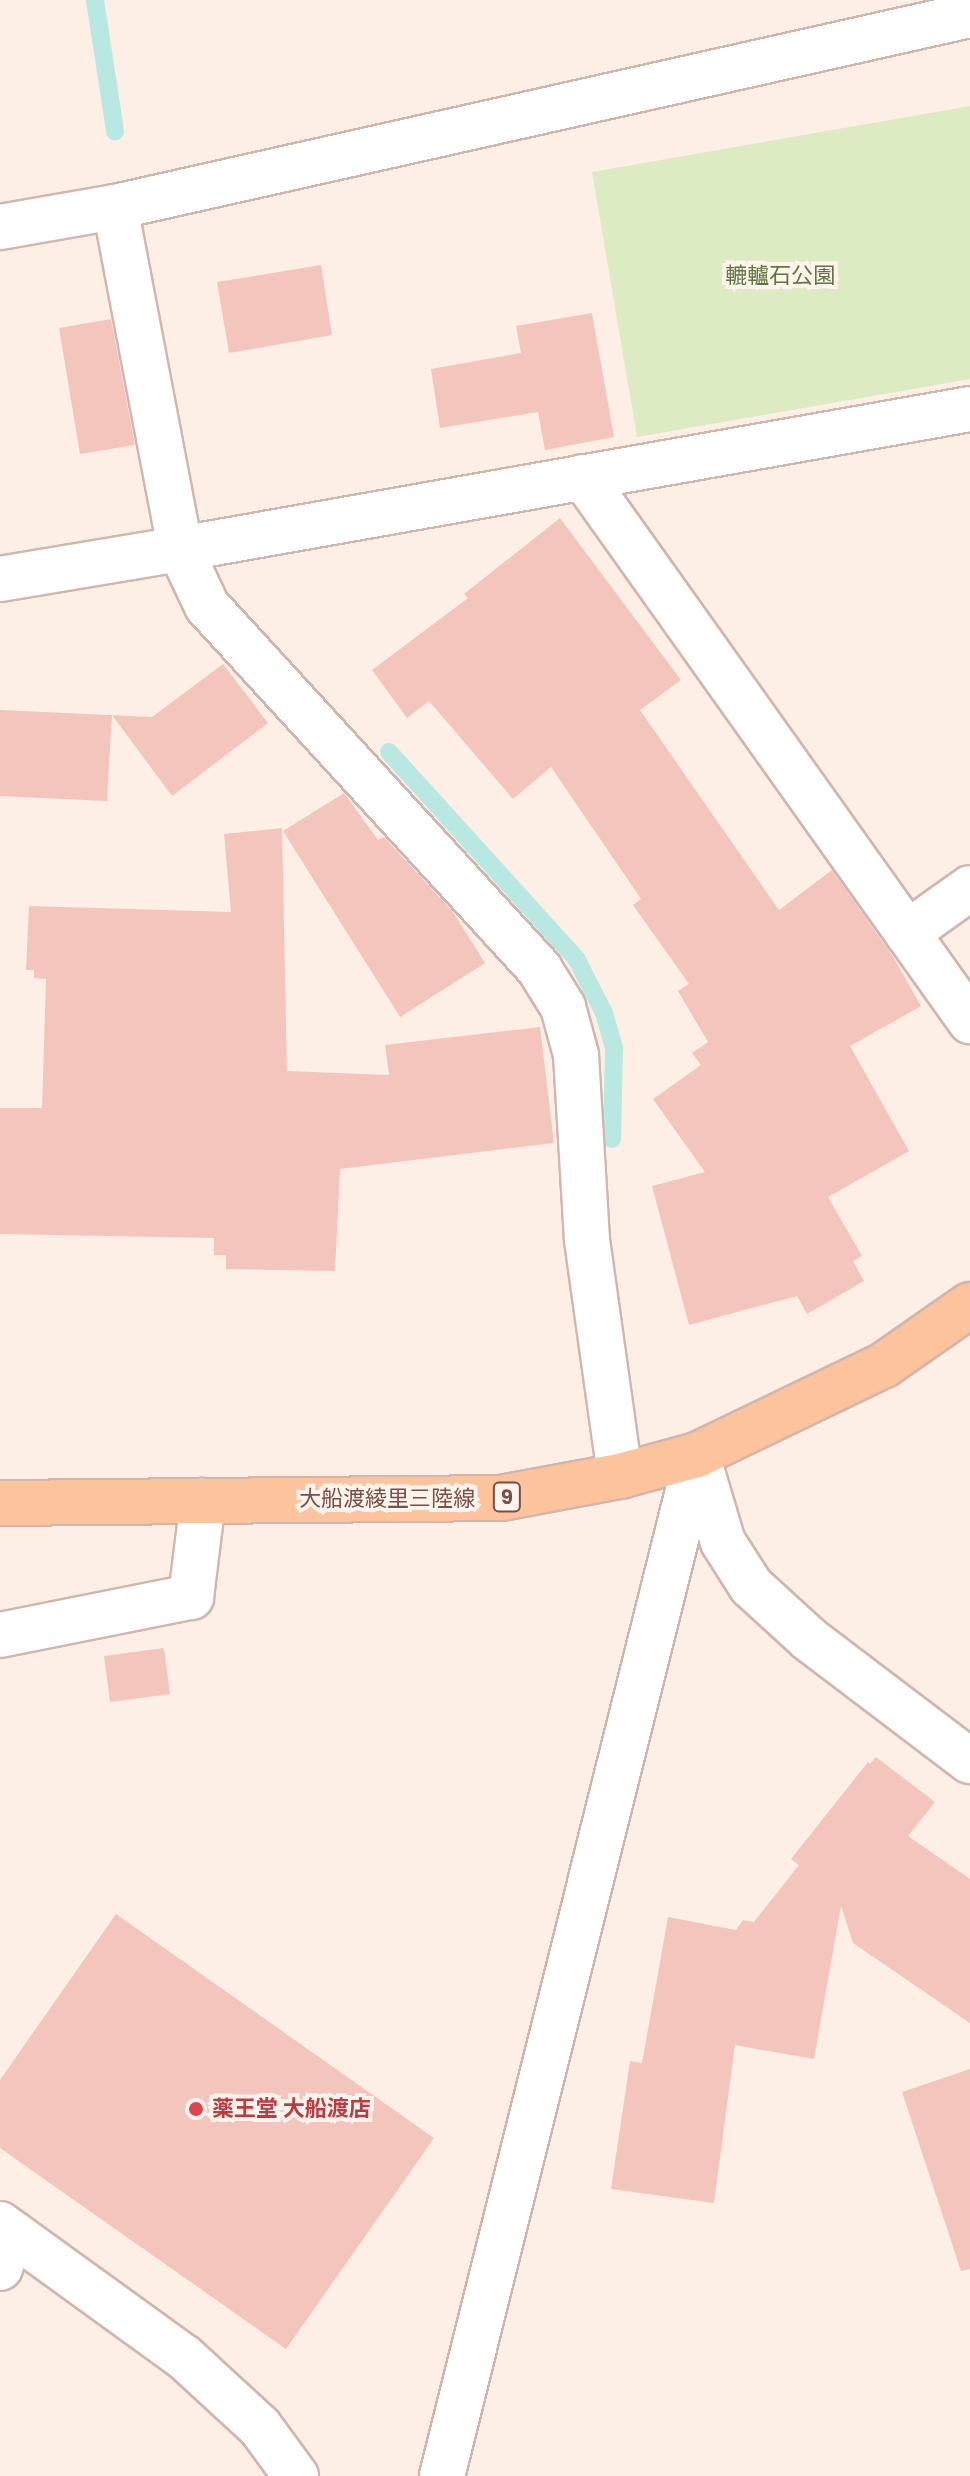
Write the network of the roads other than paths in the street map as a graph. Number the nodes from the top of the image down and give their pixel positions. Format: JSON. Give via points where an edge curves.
{"nodes":[{"id":1,"x":970,"y":15,"type":"edge"},
{"id":2,"x":115,"y":207,"type":"junction"},
{"id":3,"x":0,"y":227,"type":"edge"},
{"id":4,"x":970,"y":409,"type":"edge"},
{"id":5,"x":583,"y":477,"type":"junction"},
{"id":6,"x":180,"y":549,"type":"junction"},
{"id":7,"x":0,"y":579,"type":"edge"},
{"id":8,"x":970,"y":888,"type":"edge"},
{"id":9,"x":907,"y":933,"type":"junction"},
{"id":10,"x":970,"y":1021,"type":"edge"},
{"id":11,"x":970,"y":1305,"type":"edge"},
{"id":12,"x":697,"y":1455,"type":"junction"},
{"id":13,"x":620,"y":1476,"type":"junction"},
{"id":14,"x":203,"y":1501,"type":"junction"},
{"id":15,"x":0,"y":1503,"type":"edge"},
{"id":16,"x":0,"y":1635,"type":"edge"},
{"id":17,"x":970,"y":1761,"type":"edge"},
{"id":18,"x":4,"y":2241,"type":"edge"},
{"id":19,"x":296,"y":2476,"type":"edge"},
{"id":20,"x":442,"y":2476,"type":"edge"}],
"edges":[{"from":1,"to":2,"type":"street"},
{"from":2,"to":3,"type":"street"},
{"from":2,"to":6,"type":"street"},
{"from":4,"to":5,"type":"street"},
{"from":5,"to":6,"type":"street"},
{"from":5,"to":9,"type":"street"},
{"from":6,"to":7,"type":"street"},
{"from":6,"to":13,"type":"street","via":[[207,606],[540,970],[563,1007],[576,1055],[587,1240]]},
{"from":8,"to":9,"type":"street"},
{"from":9,"to":10,"type":"street"},
{"from":11,"to":12,"type":"main road","name":"大船渡綾里三陸線","number":"9","via":[[884,1365]]},
{"from":12,"to":13,"type":"main road","name":"大船渡綾里三陸線","number":"9"},
{"from":12,"to":17,"type":"street","via":[[723,1542],[751,1586],[809,1639]]},
{"from":12,"to":20,"type":"street"},
{"from":13,"to":14,"type":"main road","name":"大船渡綾里三陸線","number":"9","via":[[501,1498]]},
{"from":14,"to":15,"type":"main road","name":"大船渡綾里三陸線","number":"9"},
{"from":14,"to":16,"type":"street","via":[[191,1597]]},
{"from":18,"to":19,"type":"street","via":[[184,2357],[260,2427]]}]}
